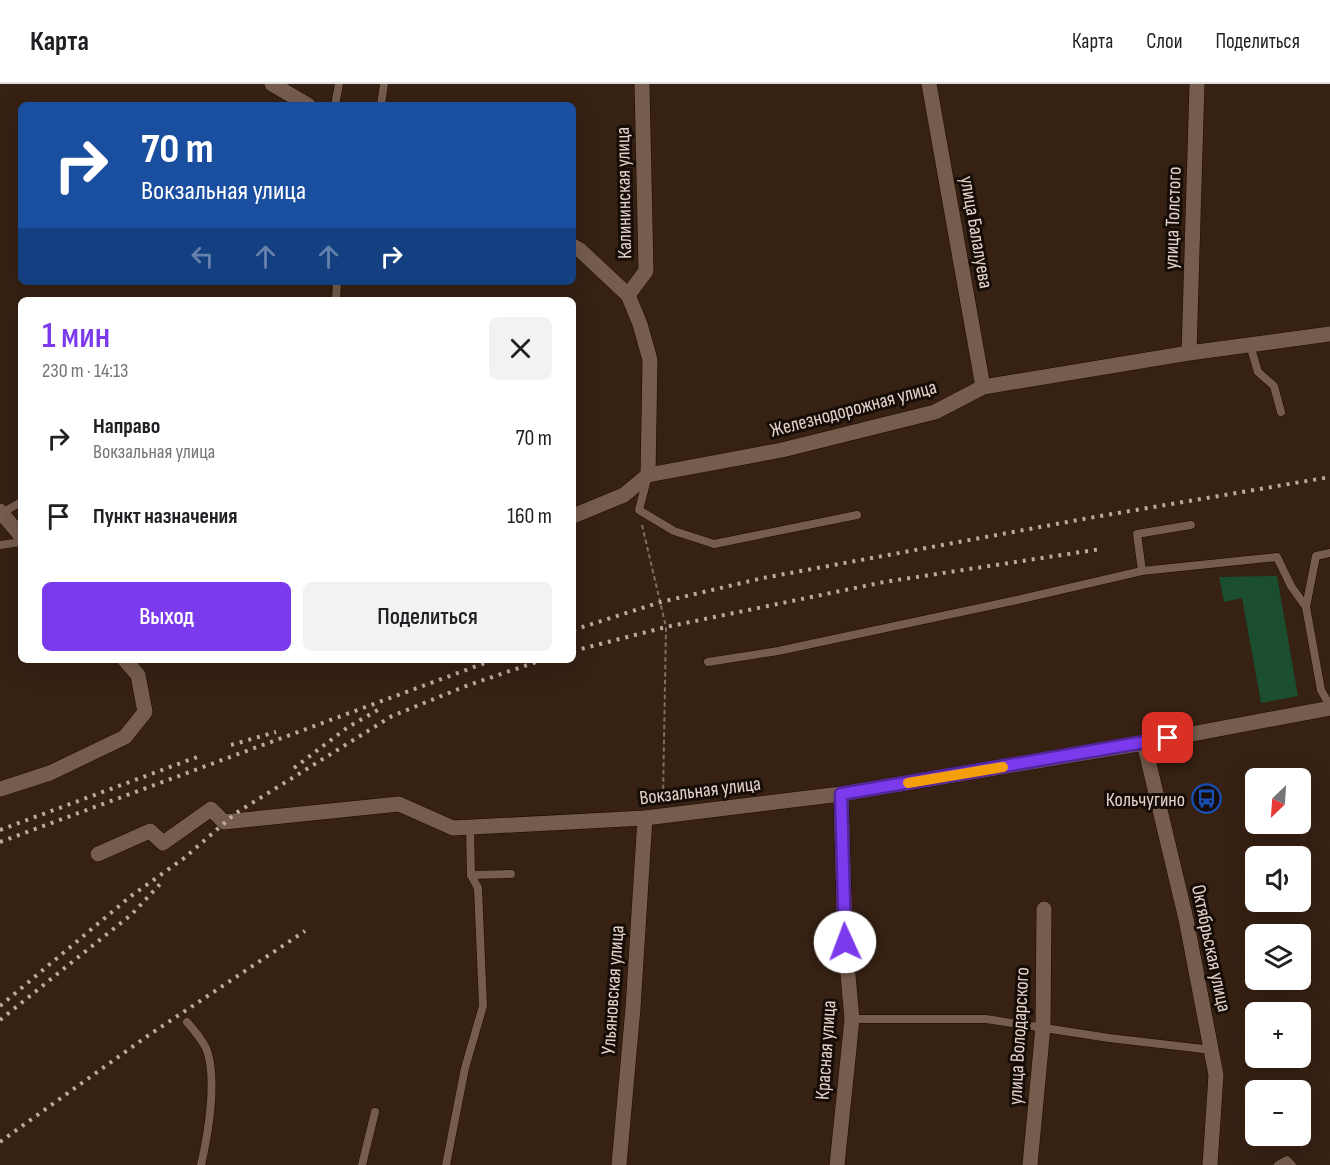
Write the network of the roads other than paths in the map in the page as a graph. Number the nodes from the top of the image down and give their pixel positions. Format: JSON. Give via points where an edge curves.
{"nodes":[{"id":1,"x":339,"y":84,"type":"edge"},
{"id":2,"x":384,"y":84,"type":"edge"},
{"id":3,"x":642,"y":84,"type":"edge"},
{"id":4,"x":929,"y":84,"type":"edge"},
{"id":5,"x":1197,"y":84,"type":"edge"},
{"id":6,"x":278,"y":86,"type":"edge"},
{"id":7,"x":303,"y":102,"type":"edge"},
{"id":8,"x":336,"y":102,"type":"edge"},
{"id":9,"x":381,"y":102,"type":"edge"},
{"id":10,"x":576,"y":248,"type":"edge"},
{"id":11,"x":628,"y":295,"type":"junction"},
{"id":12,"x":1330,"y":334,"type":"edge"},
{"id":13,"x":1250,"y":345,"type":"junction"},
{"id":14,"x":1189,"y":353,"type":"junction"},
{"id":15,"x":983,"y":387,"type":"junction"},
{"id":16,"x":1281,"y":412,"type":"dead end"},
{"id":17,"x":648,"y":475,"type":"junction"},
{"id":18,"x":18,"y":504,"type":"edge"},
{"id":19,"x":1,"y":512,"type":"edge"},
{"id":20,"x":576,"y":515,"type":"edge"},
{"id":21,"x":857,"y":515,"type":"dead end"},
{"id":22,"x":1191,"y":525,"type":"dead end"},
{"id":23,"x":18,"y":532,"type":"edge"},
{"id":24,"x":18,"y":542,"type":"edge"},
{"id":25,"x":0,"y":545,"type":"edge"},
{"id":26,"x":1330,"y":553,"type":"edge"},
{"id":27,"x":1142,"y":572,"type":"junction"},
{"id":28,"x":1306,"y":607,"type":"junction"},
{"id":29,"x":708,"y":662,"type":"dead end"},
{"id":30,"x":128,"y":663,"type":"edge"},
{"id":31,"x":1330,"y":684,"type":"edge"},
{"id":32,"x":1321,"y":690,"type":"junction"},
{"id":33,"x":1330,"y":707,"type":"edge"},
{"id":34,"x":1144,"y":743,"type":"junction"},
{"id":35,"x":0,"y":789,"type":"edge"},
{"id":36,"x":841,"y":794,"type":"junction"},
{"id":37,"x":645,"y":818,"type":"junction"},
{"id":38,"x":470,"y":828,"type":"junction"},
{"id":39,"x":98,"y":854,"type":"dead end"},
{"id":40,"x":511,"y":874,"type":"dead end"},
{"id":41,"x":471,"y":875,"type":"junction"},
{"id":42,"x":1044,"y":909,"type":"dead end"},
{"id":43,"x":852,"y":1019,"type":"junction"},
{"id":44,"x":187,"y":1022,"type":"dead end"},
{"id":45,"x":1043,"y":1027,"type":"junction"},
{"id":46,"x":1212,"y":1050,"type":"junction"},
{"id":47,"x":375,"y":1112,"type":"dead end"},
{"id":48,"x":201,"y":1165,"type":"edge"},
{"id":49,"x":362,"y":1165,"type":"edge"},
{"id":50,"x":446,"y":1165,"type":"edge"},
{"id":51,"x":619,"y":1165,"type":"edge"},
{"id":52,"x":837,"y":1165,"type":"edge"},
{"id":53,"x":1030,"y":1165,"type":"edge"},
{"id":54,"x":1210,"y":1165,"type":"edge"},
{"id":55,"x":1278,"y":1165,"type":"edge"},
{"id":56,"x":1292,"y":1165,"type":"edge"}],
"edges":[{"from":1,"to":8,"type":"lane"},
{"from":2,"to":9,"type":"lane"},
{"from":3,"to":11,"type":"street","name":"Калининская улица","via":[[646,271]]},
{"from":4,"to":15,"type":"street","name":"улица Балалуева"},
{"from":5,"to":14,"type":"street","name":"улица Толстого"},
{"from":6,"to":7,"type":"street"},
{"from":10,"to":11,"type":"street"},
{"from":11,"to":17,"type":"street","via":[[650,360]]},
{"from":12,"to":13,"type":"street","name":"Железнодорожная улица"},
{"from":13,"to":14,"type":"street","name":"Железнодорожная улица"},
{"from":13,"to":16,"type":"lane","via":[[1258,372],[1274,386]]},
{"from":14,"to":15,"type":"street","name":"Железнодорожная улица"},
{"from":15,"to":17,"type":"street","name":"Железнодорожная улица","via":[[935,412],[782,450]]},
{"from":17,"to":20,"type":"street","name":"Железнодорожная улица","via":[[624,495]]},
{"from":17,"to":21,"type":"lane","via":[[639,510],[674,531],[714,544]]},
{"from":18,"to":19,"type":"lane"},
{"from":19,"to":23,"type":"street"},
{"from":22,"to":27,"type":"lane","via":[[1137,534]]},
{"from":24,"to":25,"type":"lane"},
{"from":26,"to":28,"type":"lane","via":[[1316,556]]},
{"from":27,"to":28,"type":"lane","via":[[1277,557]]},
{"from":27,"to":29,"type":"lane","via":[[778,651]]},
{"from":28,"to":32,"type":"lane"},
{"from":30,"to":35,"type":"street","via":[[138,675],[145,712],[125,737],[50,772]]},
{"from":31,"to":32,"type":"lane"},
{"from":32,"to":33,"type":"lane"},
{"from":33,"to":34,"type":"street","name":"Вокзальная улица"},
{"from":34,"to":36,"type":"street","name":"Вокзальная улица"},
{"from":34,"to":46,"type":"street","name":"Октябрьская улица"},
{"from":36,"to":37,"type":"street","name":"Вокзальная улица"},
{"from":36,"to":43,"type":"street","name":"Красная улица","via":[[845,942]]},
{"from":37,"to":38,"type":"street","name":"Вокзальная улица"},
{"from":37,"to":51,"type":"street","name":"Ульяновская улица"},
{"from":38,"to":39,"type":"street","name":"Вокзальная улица","via":[[453,828],[399,804],[224,822],[211,809],[164,843],[150,831]]},
{"from":38,"to":41,"type":"lane"},
{"from":40,"to":41,"type":"lane"},
{"from":41,"to":50,"type":"lane","via":[[478,888],[483,1006],[465,1068]]},
{"from":42,"to":45,"type":"street","name":"улица Володарского"},
{"from":43,"to":45,"type":"lane","via":[[987,1019]]},
{"from":43,"to":52,"type":"street","name":"Красная улица"},
{"from":44,"to":48,"type":"lane","via":[[206,1049],[210,1066],[210,1113]]},
{"from":45,"to":46,"type":"lane"},
{"from":45,"to":53,"type":"street","name":"улица Володарского"},
{"from":46,"to":54,"type":"street","name":"Октябрьская улица","via":[[1216,1075]]},
{"from":47,"to":49,"type":"lane"},
{"from":55,"to":56,"type":"lane","via":[[1287,1160]]}]}
